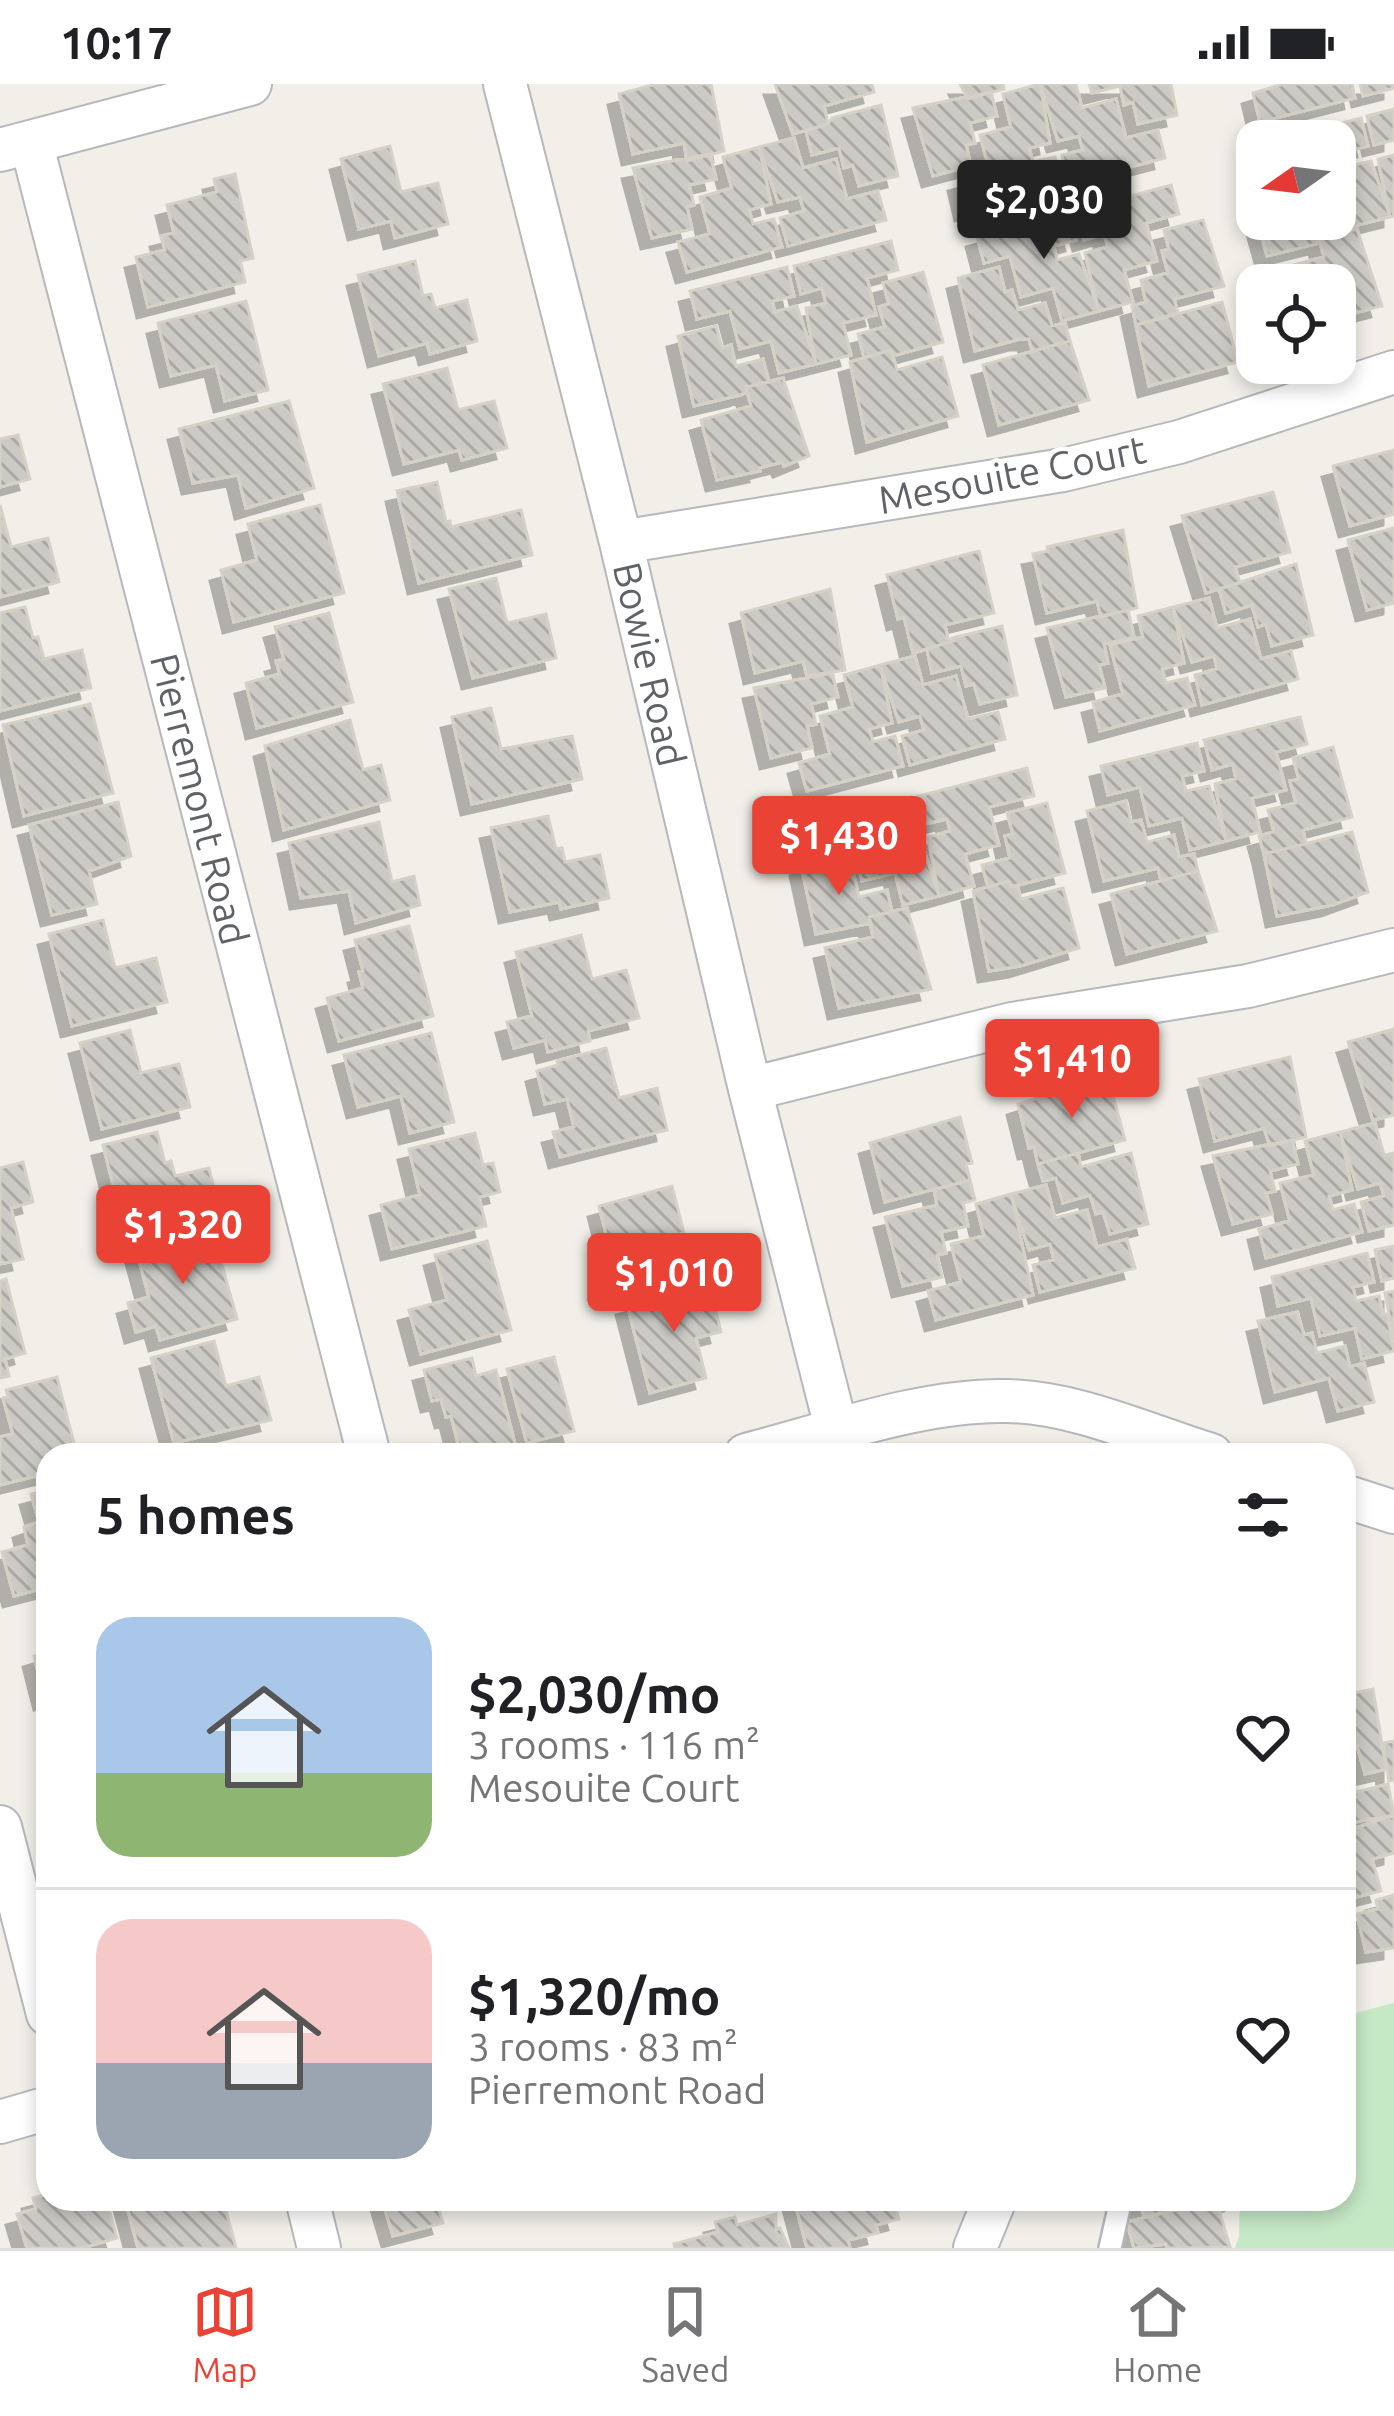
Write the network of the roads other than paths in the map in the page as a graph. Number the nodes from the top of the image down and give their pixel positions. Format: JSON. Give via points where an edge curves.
{"nodes":[{"id":1,"x":250,"y":84,"type":"edge"},
{"id":2,"x":505,"y":84,"type":"edge"},
{"id":3,"x":15,"y":146,"type":"edge"},
{"id":4,"x":1394,"y":372,"type":"edge"},
{"id":5,"x":621,"y":542,"type":"junction"},
{"id":6,"x":1394,"y":950,"type":"edge"},
{"id":7,"x":750,"y":1089,"type":"junction"},
{"id":8,"x":366,"y":1443,"type":"edge"},
{"id":9,"x":841,"y":1443,"type":"edge"},
{"id":10,"x":1173,"y":1443,"type":"edge"},
{"id":11,"x":1356,"y":1500,"type":"edge"},
{"id":12,"x":1394,"y":1512,"type":"edge"},
{"id":13,"x":0,"y":1827,"type":"edge"},
{"id":14,"x":36,"y":1967,"type":"edge"},
{"id":15,"x":36,"y":2112,"type":"edge"},
{"id":16,"x":0,"y":2122,"type":"edge"},
{"id":17,"x":310,"y":2211,"type":"edge"},
{"id":18,"x":990,"y":2211,"type":"edge"},
{"id":19,"x":1119,"y":2211,"type":"edge"},
{"id":20,"x":320,"y":2248,"type":"edge"},
{"id":21,"x":976,"y":2248,"type":"edge"},
{"id":22,"x":1111,"y":2248,"type":"edge"}],
"edges":[{"from":1,"to":3,"type":"street"},
{"from":2,"to":5,"type":"street","name":"Bowie Road"},
{"from":3,"to":8,"type":"street","name":"Pierremont Road"},
{"from":4,"to":5,"type":"street","name":"Mesouite Court","via":[[1063,470]]},
{"from":5,"to":7,"type":"street","name":"Bowie Road"},
{"from":6,"to":7,"type":"street","via":[[1248,986],[1012,1024]]},
{"from":7,"to":9,"type":"street","name":"Bowie Road"},
{"from":9,"to":10,"type":"street","via":[[956,1402],[1010,1400]]},
{"from":11,"to":12,"type":"street"},
{"from":13,"to":14,"type":"street"},
{"from":15,"to":16,"type":"street"},
{"from":17,"to":20,"type":"street"},
{"from":18,"to":21,"type":"street"},
{"from":19,"to":22,"type":"lane"}]}
